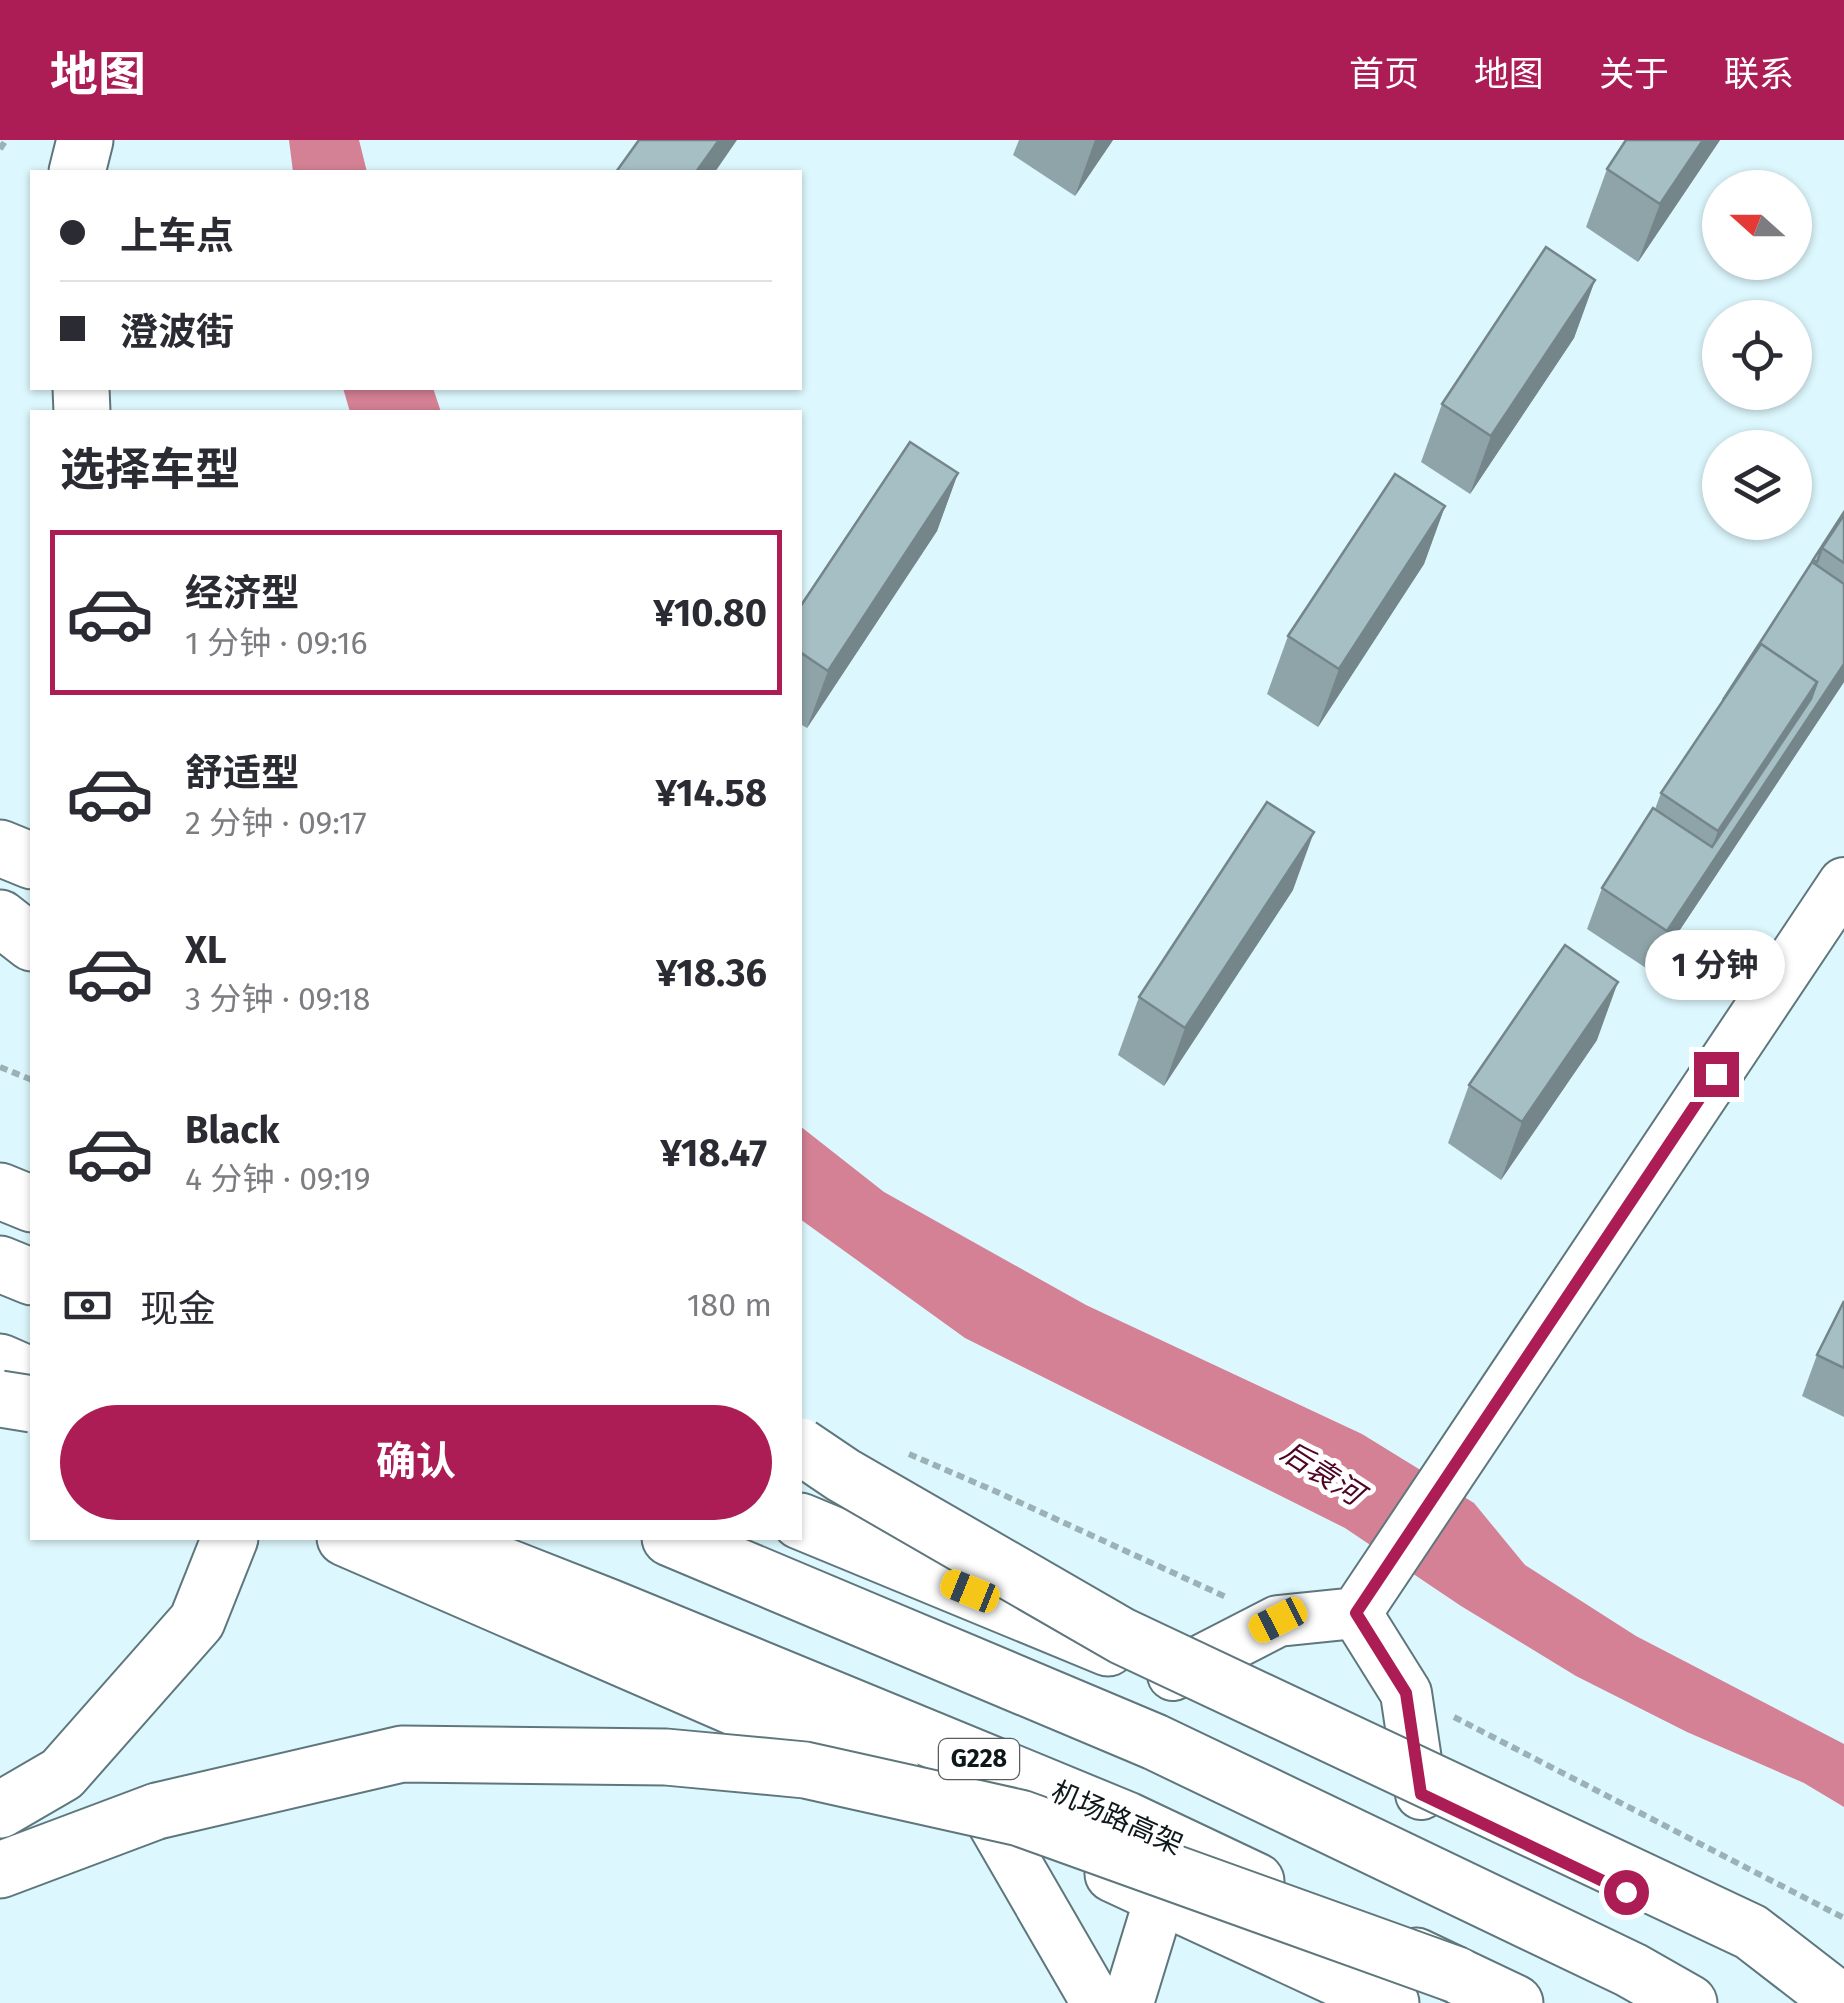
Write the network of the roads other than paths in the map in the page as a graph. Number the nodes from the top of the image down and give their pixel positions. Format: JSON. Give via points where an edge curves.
{"nodes":[{"id":1,"x":85,"y":140,"type":"edge"},
{"id":2,"x":78,"y":170,"type":"edge"},
{"id":3,"x":0,"y":848,"type":"edge"},
{"id":4,"x":30,"y":860,"type":"edge"},
{"id":5,"x":1844,"y":882,"type":"edge"},
{"id":6,"x":0,"y":918,"type":"edge"},
{"id":7,"x":30,"y":941,"type":"edge"},
{"id":8,"x":0,"y":1191,"type":"edge"},
{"id":9,"x":30,"y":1203,"type":"edge"},
{"id":10,"x":0,"y":1264,"type":"edge"},
{"id":11,"x":30,"y":1276,"type":"edge"},
{"id":12,"x":0,"y":1362,"type":"edge"},
{"id":13,"x":30,"y":1375,"type":"edge"},
{"id":14,"x":0,"y":1391,"type":"edge"},
{"id":15,"x":0,"y":1400,"type":"edge"},
{"id":16,"x":30,"y":1403,"type":"edge"},
{"id":17,"x":30,"y":1404,"type":"edge"},
{"id":18,"x":802,"y":1447,"type":"edge"},
{"id":19,"x":802,"y":1522,"type":"edge"},
{"id":20,"x":229,"y":1540,"type":"edge"},
{"id":21,"x":350,"y":1540,"type":"edge"},
{"id":22,"x":438,"y":1540,"type":"edge"},
{"id":23,"x":675,"y":1540,"type":"edge"},
{"id":24,"x":1359,"y":1609,"type":"junction"},
{"id":25,"x":1173,"y":1675,"type":"junction"},
{"id":26,"x":1421,"y":1794,"type":"junction"},
{"id":27,"x":0,"y":1810,"type":"edge"},
{"id":28,"x":990,"y":1818,"type":"junction"},
{"id":29,"x":0,"y":1870,"type":"edge"},
{"id":30,"x":1160,"y":1895,"type":"junction"},
{"id":31,"x":1457,"y":1975,"type":"junction"},
{"id":32,"x":1097,"y":2003,"type":"edge"},
{"id":33,"x":1128,"y":2003,"type":"edge"},
{"id":34,"x":1390,"y":2003,"type":"edge"},
{"id":35,"x":1515,"y":2003,"type":"edge"},
{"id":36,"x":1689,"y":2003,"type":"edge"},
{"id":37,"x":1833,"y":2003,"type":"edge"},
{"id":38,"x":1843,"y":2003,"type":"edge"}],
"edges":[{"from":1,"to":2,"type":"main road"},
{"from":3,"to":4,"type":"main road"},
{"from":5,"to":24,"type":"street"},
{"from":6,"to":7,"type":"main road"},
{"from":8,"to":9,"type":"main road"},
{"from":10,"to":11,"type":"main road"},
{"from":12,"to":13,"type":"main road"},
{"from":14,"to":16,"type":"main road"},
{"from":15,"to":17,"type":"main road","bridge":true},
{"from":18,"to":38,"type":"main road","bridge":true,"via":[[1122,1636],[1752,1932]]},
{"from":19,"to":25,"type":"main road"},
{"from":20,"to":27,"type":"main road","via":[[197,1620],[62,1774]]},
{"from":21,"to":28,"type":"main road"},
{"from":22,"to":31,"type":"main road","name":"机场路高架","number":"G228","bridge":true,"via":[[1126,1820]]},
{"from":23,"to":36,"type":"main road","via":[[1155,1742]]},
{"from":24,"to":25,"type":"street","via":[[1278,1620]]},
{"from":24,"to":26,"type":"street","via":[[1406,1693]]},
{"from":25,"to":26,"type":"main road"},
{"from":26,"to":37,"type":"main road","via":[[1729,1942]]},
{"from":28,"to":30,"type":"main road"},
{"from":28,"to":32,"type":"street"},
{"from":29,"to":31,"type":"main road","bridge":true,"via":[[157,1811],[402,1754],[666,1757],[806,1770],[1020,1818]]},
{"from":30,"to":33,"type":"street"},
{"from":30,"to":34,"type":"main road"},
{"from":31,"to":35,"type":"main road","name":"机场路高架","number":"G228"}]}
